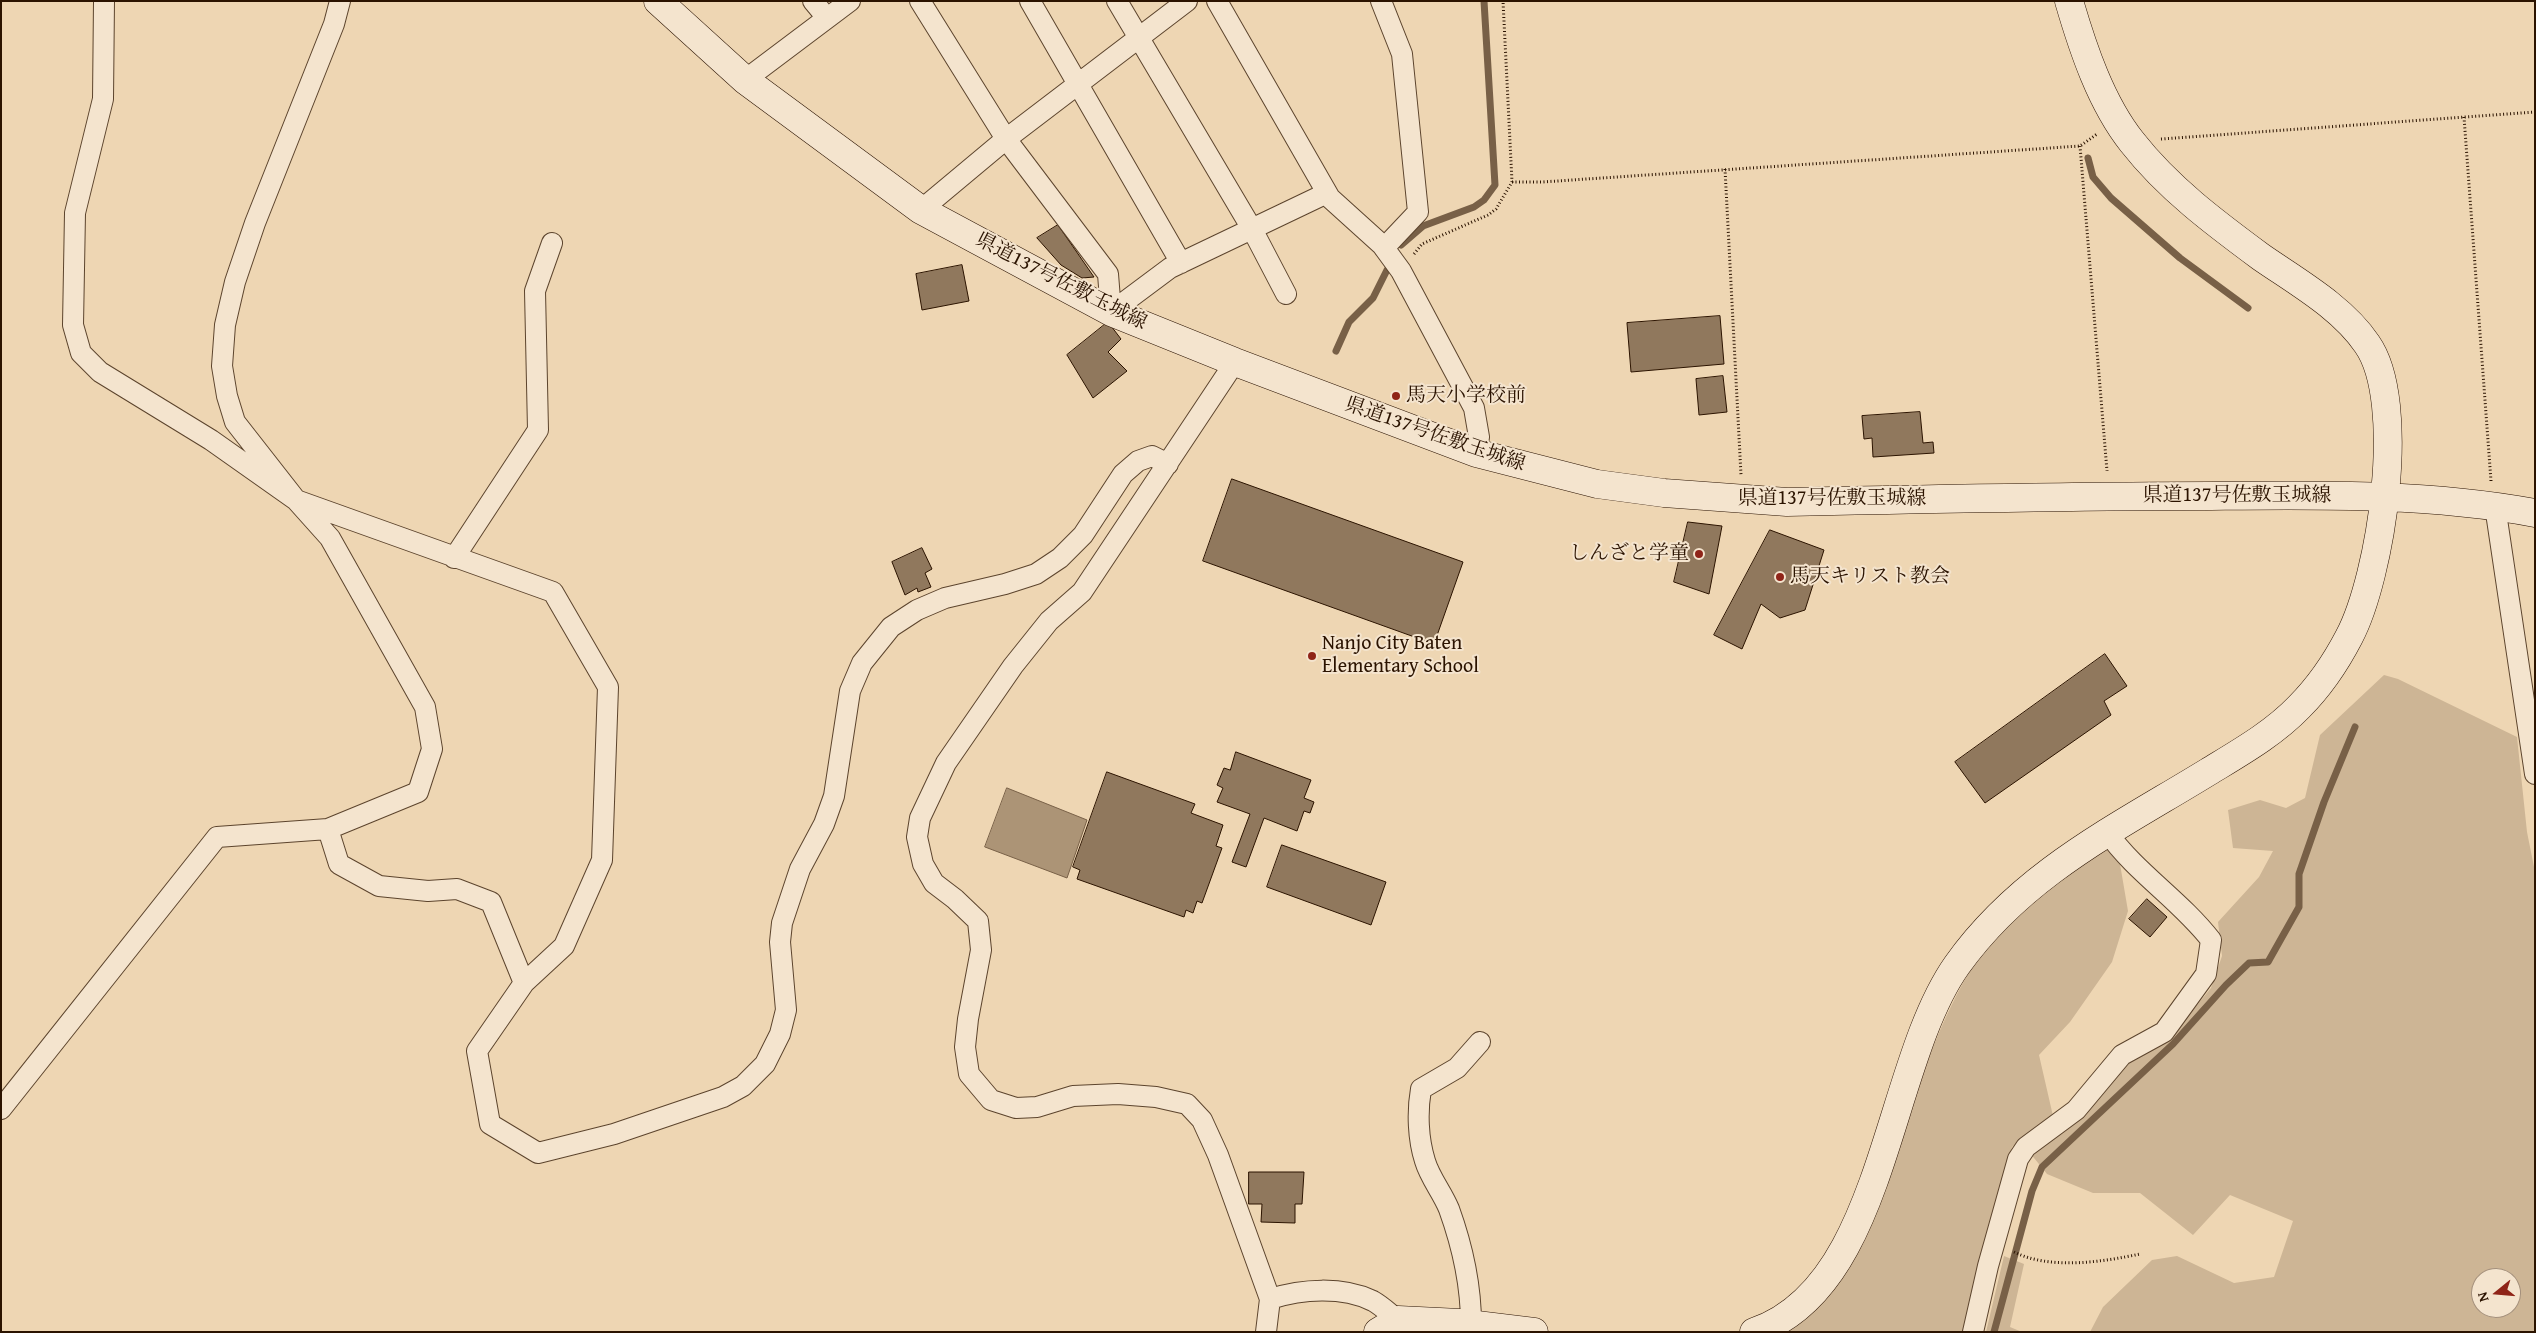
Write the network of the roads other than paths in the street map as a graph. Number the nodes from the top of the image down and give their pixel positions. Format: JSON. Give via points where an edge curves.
{"nodes":[{"id":1,"x":104,"y":1,"type":"edge"},
{"id":2,"x":340,"y":1,"type":"edge"},
{"id":3,"x":658,"y":1,"type":"edge"},
{"id":4,"x":814,"y":1,"type":"edge"},
{"id":5,"x":850,"y":1,"type":"edge"},
{"id":6,"x":920,"y":1,"type":"edge"},
{"id":7,"x":1030,"y":1,"type":"edge"},
{"id":8,"x":1117,"y":1,"type":"edge"},
{"id":9,"x":1187,"y":1,"type":"edge"},
{"id":10,"x":1217,"y":1,"type":"edge"},
{"id":11,"x":1381,"y":1,"type":"edge"},
{"id":12,"x":2069,"y":1,"type":"edge"},
{"id":13,"x":826,"y":18,"type":"junction"},
{"id":14,"x":1140,"y":39,"type":"junction"},
{"id":15,"x":745,"y":80,"type":"junction"},
{"id":16,"x":1079,"y":84,"type":"junction"},
{"id":17,"x":1006,"y":139,"type":"junction"},
{"id":18,"x":1327,"y":193,"type":"junction"},
{"id":19,"x":922,"y":210,"type":"junction"},
{"id":20,"x":1252,"y":229,"type":"junction"},
{"id":21,"x":552,"y":243,"type":"dead end"},
{"id":22,"x":1384,"y":248,"type":"junction"},
{"id":23,"x":1181,"y":263,"type":"junction"},
{"id":24,"x":1286,"y":294,"type":"dead end"},
{"id":25,"x":1111,"y":312,"type":"junction"},
{"id":26,"x":1235,"y":362,"type":"junction"},
{"id":27,"x":1476,"y":453,"type":"junction"},
{"id":28,"x":1168,"y":464,"type":"junction"},
{"id":29,"x":2384,"y":496,"type":"junction"},
{"id":30,"x":296,"y":500,"type":"junction"},
{"id":31,"x":2496,"y":506,"type":"junction"},
{"id":32,"x":2535,"y":513,"type":"edge"},
{"id":33,"x":454,"y":558,"type":"junction"},
{"id":34,"x":2535,"y":774,"type":"edge"},
{"id":35,"x":328,"y":829,"type":"junction"},
{"id":36,"x":2107,"y":832,"type":"junction"},
{"id":37,"x":524,"y":983,"type":"junction"},
{"id":38,"x":1480,"y":1042,"type":"dead end"},
{"id":39,"x":1,"y":1109,"type":"edge"},
{"id":40,"x":1270,"y":1299,"type":"junction"},
{"id":41,"x":1471,"y":1324,"type":"junction"},
{"id":42,"x":1388,"y":1326,"type":"edge"},
{"id":43,"x":1266,"y":1332,"type":"edge"},
{"id":44,"x":1534,"y":1332,"type":"edge"},
{"id":45,"x":1754,"y":1332,"type":"edge"},
{"id":46,"x":1974,"y":1332,"type":"edge"}],
"edges":[{"from":1,"to":30,"type":"street","via":[[103,99],[75,212],[73,325],[76,342],[88,362],[100,372],[211,440]]},
{"from":2,"to":30,"type":"street","via":[[334,24],[255,223],[224,325],[222,366],[235,422]]},
{"from":3,"to":15,"type":"main road","name":"県道137号佐敷玉城線"},
{"from":4,"to":13,"type":"street"},
{"from":5,"to":13,"type":"street"},
{"from":6,"to":17,"type":"street"},
{"from":7,"to":16,"type":"street"},
{"from":8,"to":14,"type":"street"},
{"from":9,"to":14,"type":"street"},
{"from":10,"to":18,"type":"street"},
{"from":11,"to":22,"type":"street","via":[[1402,54],[1418,212]]},
{"from":12,"to":29,"type":"main road","via":[[2100,86],[2131,141],[2168,183],[2245,245],[2347,319],[2370,347],[2383,385],[2389,432]]},
{"from":13,"to":15,"type":"street"},
{"from":14,"to":16,"type":"street"},
{"from":14,"to":20,"type":"street"},
{"from":15,"to":19,"type":"main road","name":"県道137号佐敷玉城線"},
{"from":16,"to":17,"type":"street"},
{"from":16,"to":23,"type":"street"},
{"from":17,"to":19,"type":"street"},
{"from":17,"to":25,"type":"street","via":[[1108,274]]},
{"from":18,"to":20,"type":"street"},
{"from":18,"to":22,"type":"street"},
{"from":19,"to":25,"type":"main road","name":"県道137号佐敷玉城線"},
{"from":20,"to":23,"type":"street"},
{"from":20,"to":24,"type":"street"},
{"from":21,"to":33,"type":"street","via":[[535,291],[538,430]]},
{"from":22,"to":27,"type":"street","via":[[1401,271],[1474,408],[1479,436]]},
{"from":23,"to":25,"type":"street"},
{"from":25,"to":26,"type":"main road","name":"県道137号佐敷玉城線"},
{"from":26,"to":27,"type":"main road","name":"県道137号佐敷玉城線"},
{"from":26,"to":28,"type":"street"},
{"from":27,"to":29,"type":"main road","name":"県道137号佐敷玉城線","via":[[1597,484],[1740,500]]},
{"from":28,"to":37,"type":"street","via":[[1152,456],[1138,461],[1123,474],[1083,535],[1060,558],[1036,574],[945,598],[917,610],[891,627],[862,663],[850,691],[834,796],[824,824],[800,869],[782,923],[780,942],[786,1010],[780,1034],[765,1064],[743,1086],[614,1134],[538,1153],[490,1124],[477,1052]]},
{"from":28,"to":40,"type":"street","via":[[1082,592],[1049,621],[1029,646],[946,763],[920,818],[917,837],[923,864],[934,883],[978,921],[980,950],[965,1047],[969,1074],[991,1100],[1016,1108],[1037,1107],[1073,1096],[1118,1094],[1187,1104],[1202,1120],[1218,1155]]},
{"from":29,"to":31,"type":"main road","name":"県道137号佐敷玉城線"},
{"from":29,"to":36,"type":"main road","via":[[2373,567],[2362,606],[2350,635],[2323,679],[2298,708],[2260,740]]},
{"from":30,"to":33,"type":"street"},
{"from":30,"to":35,"type":"street","via":[[330,538],[424,707],[432,750],[418,792]]},
{"from":31,"to":32,"type":"main road","name":"県道137号佐敷玉城線"},
{"from":31,"to":34,"type":"street"},
{"from":33,"to":37,"type":"street","via":[[553,592],[608,688],[602,860],[564,946]]},
{"from":35,"to":37,"type":"street","via":[[340,864],[379,886],[428,891],[457,889],[490,902]]},
{"from":35,"to":39,"type":"street","via":[[217,838]]},
{"from":36,"to":45,"type":"main road","via":[[2041,876],[1973,944],[1953,971],[1909,1070],[1856,1228],[1834,1267],[1804,1302],[1787,1316]]},
{"from":36,"to":46,"type":"street","via":[[2120,850],[2211,940],[2206,974],[2164,1032],[2122,1055],[2076,1110],[2026,1147],[2018,1159],[1988,1266]]},
{"from":38,"to":41,"type":"street","via":[[1457,1068],[1421,1089],[1419,1103],[1425,1162],[1448,1206],[1460,1243]]},
{"from":40,"to":42,"type":"street","via":[[1317,1290],[1355,1296],[1374,1302]]},
{"from":40,"to":43,"type":"street"},
{"from":41,"to":42,"type":"main road"},
{"from":41,"to":44,"type":"main road"}]}
